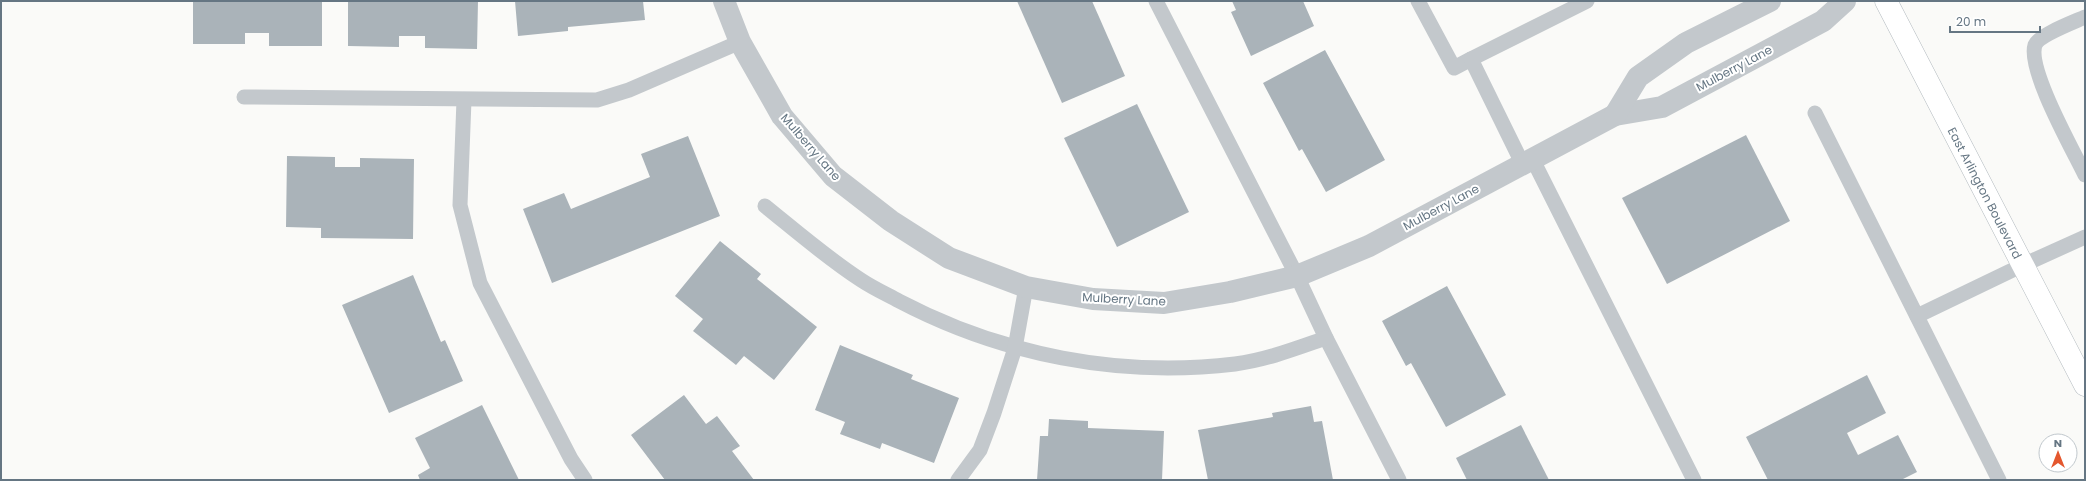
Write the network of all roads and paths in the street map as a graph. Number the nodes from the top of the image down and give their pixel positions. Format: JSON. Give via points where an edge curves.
{"nodes":[{"id":1,"x":724,"y":1,"type":"edge"},
{"id":2,"x":1156,"y":1,"type":"edge"},
{"id":3,"x":1418,"y":1,"type":"edge"},
{"id":4,"x":1587,"y":1,"type":"edge"},
{"id":5,"x":1770,"y":1,"type":"edge"},
{"id":6,"x":1845,"y":1,"type":"edge"},
{"id":7,"x":1886,"y":1,"type":"edge"},
{"id":8,"x":2085,"y":17,"type":"edge"},
{"id":9,"x":740,"y":42,"type":"junction"},
{"id":10,"x":1471,"y":59,"type":"junction"},
{"id":11,"x":244,"y":97,"type":"dead end"},
{"id":12,"x":464,"y":100,"type":"junction"},
{"id":13,"x":1815,"y":113,"type":"dead end"},
{"id":14,"x":1615,"y":115,"type":"junction"},
{"id":15,"x":1527,"y":161,"type":"junction"},
{"id":16,"x":2085,"y":175,"type":"edge"},
{"id":17,"x":765,"y":206,"type":"dead end"},
{"id":18,"x":2085,"y":237,"type":"edge"},
{"id":19,"x":2023,"y":265,"type":"junction"},
{"id":20,"x":1297,"y":276,"type":"junction"},
{"id":21,"x":1026,"y":287,"type":"junction"},
{"id":22,"x":1917,"y":316,"type":"junction"},
{"id":23,"x":1326,"y":338,"type":"junction"},
{"id":24,"x":1014,"y":348,"type":"junction"},
{"id":25,"x":2085,"y":385,"type":"edge"},
{"id":26,"x":585,"y":480,"type":"edge"},
{"id":27,"x":958,"y":480,"type":"edge"},
{"id":28,"x":1399,"y":480,"type":"edge"},
{"id":29,"x":1694,"y":480,"type":"edge"},
{"id":30,"x":1999,"y":480,"type":"edge"}],
"edges":[{"from":1,"to":9,"type":"street","name":"Mulberry Lane"},
{"from":2,"to":20,"type":"lane"},
{"from":3,"to":10,"type":"lane","via":[[1454,68]]},
{"from":4,"to":10,"type":"lane"},
{"from":5,"to":14,"type":"street","via":[[1686,42],[1638,77]]},
{"from":6,"to":14,"type":"street","name":"Mulberry Lane","via":[[1823,21],[1662,107]]},
{"from":7,"to":19,"type":"main road","name":"East Arlington Boulevard"},
{"from":8,"to":16,"type":"lane","via":[[2042,38],[2035,45],[2035,62],[2041,83]]},
{"from":9,"to":12,"type":"lane","via":[[629,90],[597,100]]},
{"from":9,"to":21,"type":"street","name":"Mulberry Lane","via":[[782,116],[833,176],[891,220],[948,258]]},
{"from":10,"to":15,"type":"lane"},
{"from":11,"to":12,"type":"lane"},
{"from":12,"to":26,"type":"lane","via":[[460,206],[480,283],[571,459]]},
{"from":13,"to":22,"type":"lane"},
{"from":14,"to":15,"type":"street","name":"Mulberry Lane"},
{"from":15,"to":20,"type":"street","name":"Mulberry Lane","via":[[1369,246]]},
{"from":15,"to":29,"type":"lane"},
{"from":17,"to":24,"type":"lane","via":[[862,281],[960,330]]},
{"from":18,"to":19,"type":"lane"},
{"from":19,"to":22,"type":"lane"},
{"from":19,"to":25,"type":"main road","name":"East Arlington Boulevard"},
{"from":20,"to":21,"type":"street","name":"Mulberry Lane","via":[[1230,292],[1164,303],[1093,299]]},
{"from":20,"to":23,"type":"lane"},
{"from":21,"to":24,"type":"lane"},
{"from":22,"to":30,"type":"lane"},
{"from":23,"to":24,"type":"lane","via":[[1236,363],[1189,367],[1128,367],[1061,358]]},
{"from":23,"to":28,"type":"lane"},
{"from":24,"to":27,"type":"lane","via":[[980,450]]}]}
